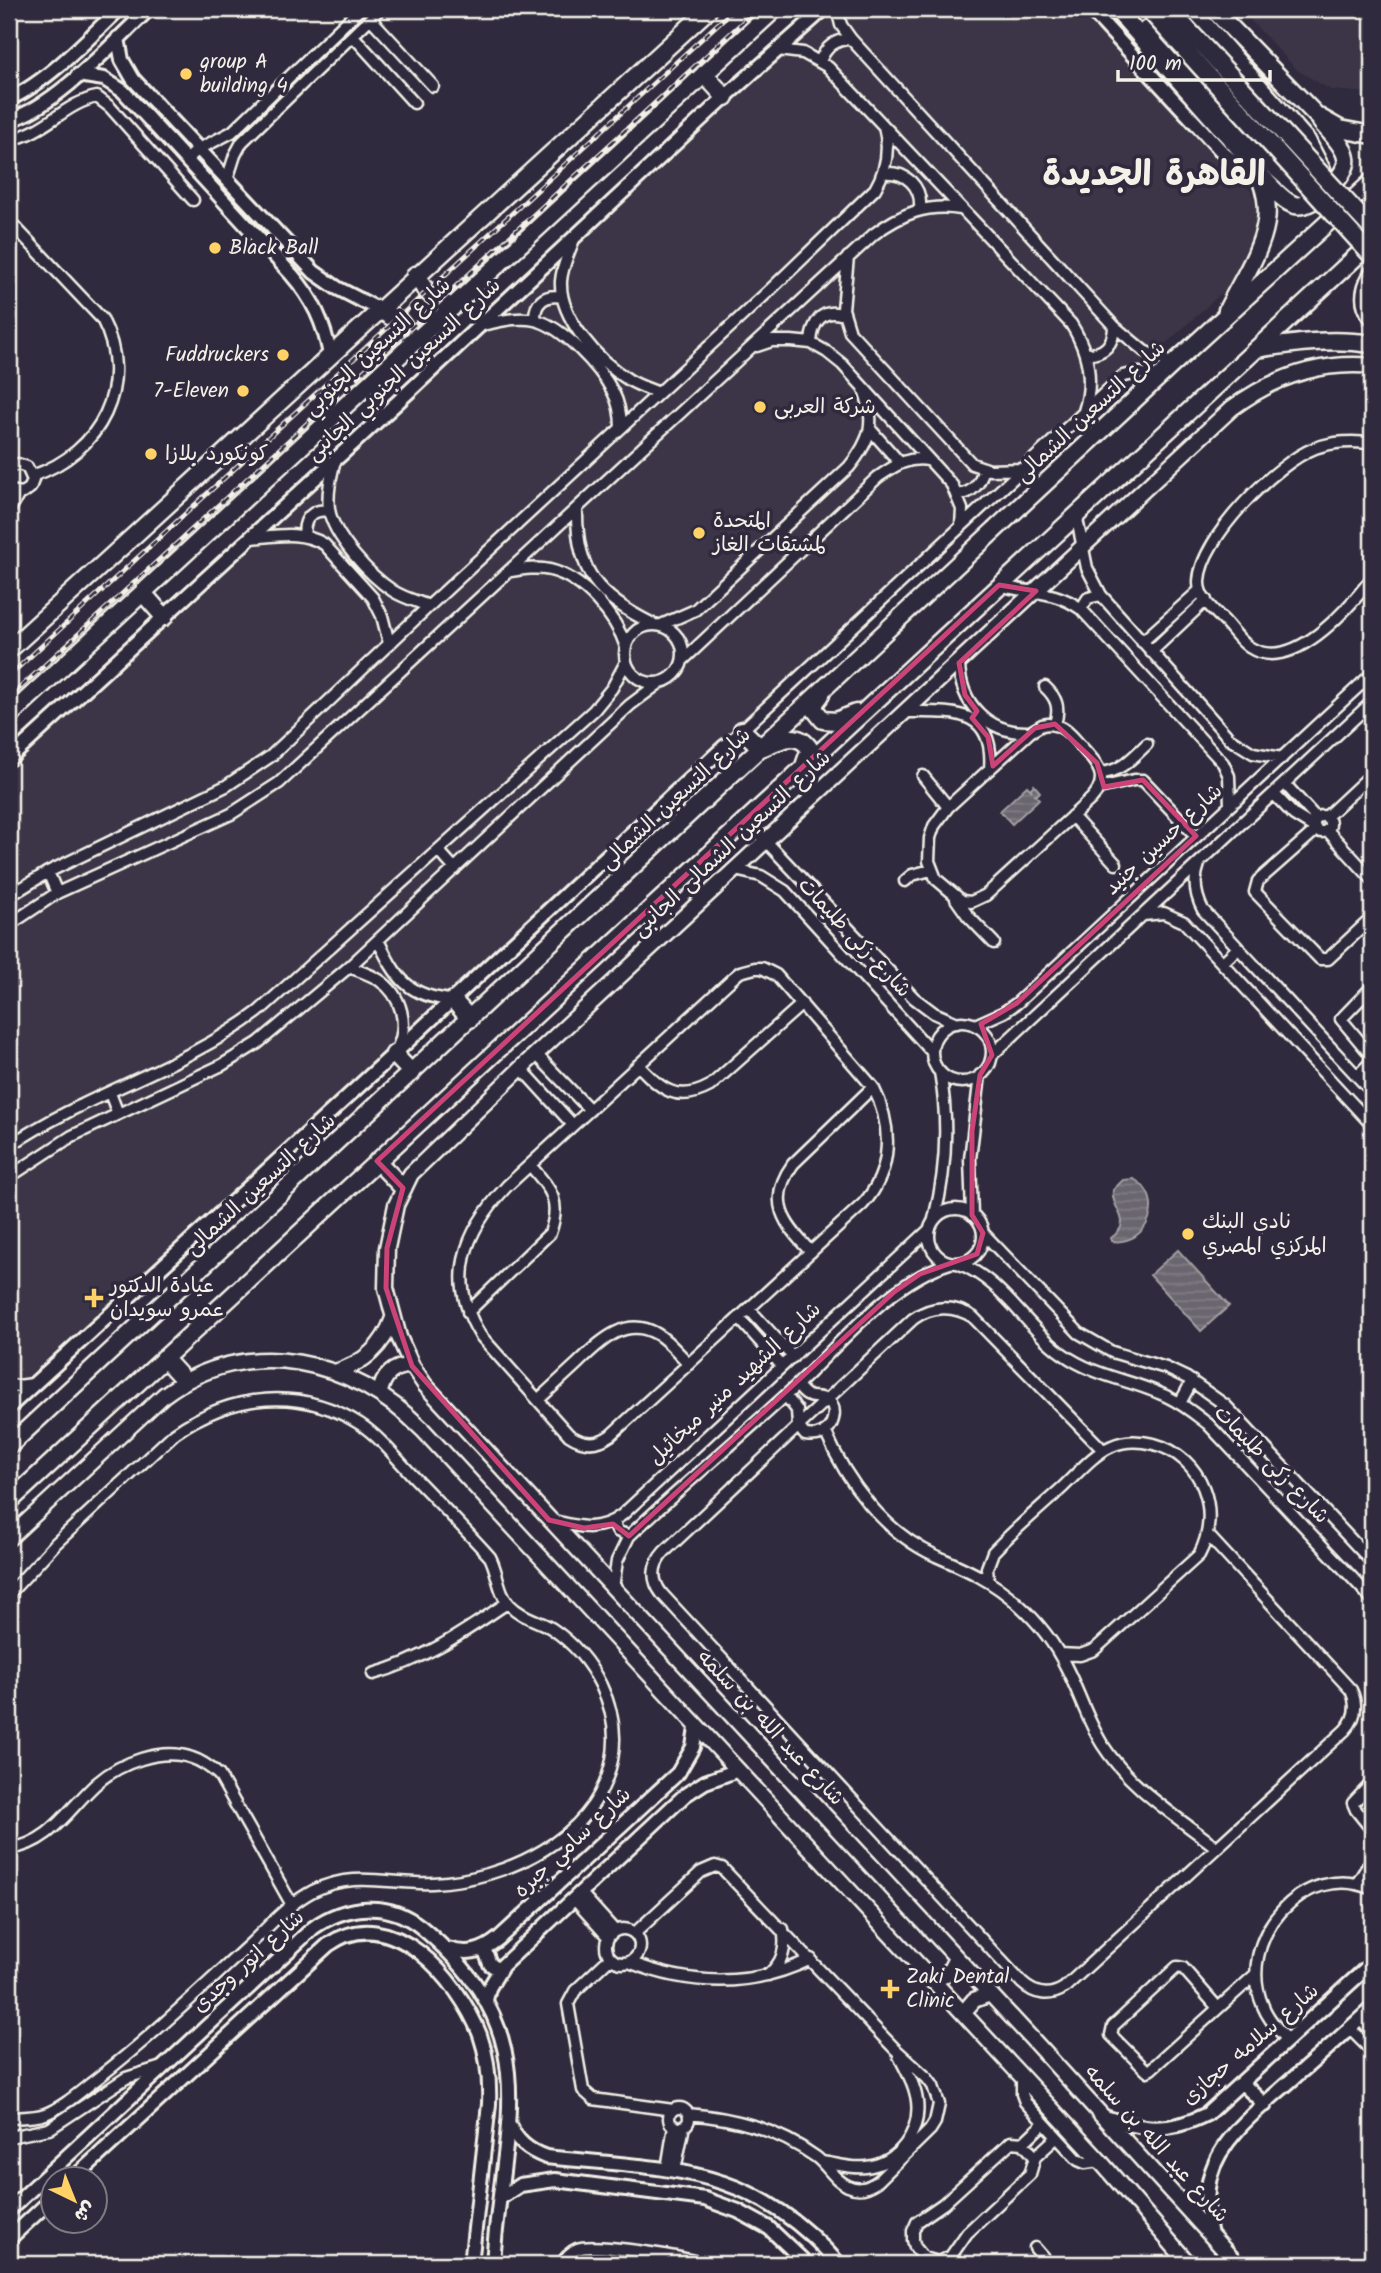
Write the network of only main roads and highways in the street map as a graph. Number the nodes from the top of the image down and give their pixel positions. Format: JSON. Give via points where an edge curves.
{"nodes":[{"id":1,"x":709,"y":9,"type":"edge"},
{"id":2,"x":775,"y":9,"type":"edge"},
{"id":3,"x":1116,"y":9,"type":"edge"},
{"id":4,"x":1126,"y":9,"type":"edge"},
{"id":5,"x":1148,"y":9,"type":"edge"},
{"id":6,"x":1170,"y":9,"type":"edge"},
{"id":7,"x":1191,"y":9,"type":"edge"},
{"id":8,"x":1213,"y":9,"type":"edge"},
{"id":9,"x":704,"y":74,"type":"junction"},
{"id":10,"x":725,"y":97,"type":"road end"},
{"id":11,"x":1317,"y":116,"type":"junction"},
{"id":12,"x":1372,"y":135,"type":"edge"},
{"id":13,"x":1262,"y":177,"type":"junction"},
{"id":14,"x":1327,"y":181,"type":"junction"},
{"id":15,"x":1372,"y":182,"type":"edge"},
{"id":16,"x":1314,"y":194,"type":"junction"},
{"id":17,"x":1372,"y":229,"type":"edge"},
{"id":18,"x":1372,"y":242,"type":"edge"},
{"id":19,"x":1372,"y":256,"type":"edge"},
{"id":20,"x":415,"y":275,"type":"junction"},
{"id":21,"x":1372,"y":275,"type":"edge"},
{"id":22,"x":452,"y":308,"type":"junction"},
{"id":23,"x":378,"y":309,"type":"junction"},
{"id":24,"x":1372,"y":316,"type":"edge"},
{"id":25,"x":1223,"y":318,"type":"junction"},
{"id":26,"x":415,"y":342,"type":"junction"},
{"id":27,"x":1372,"y":344,"type":"edge"},
{"id":28,"x":1256,"y":349,"type":"junction"},
{"id":29,"x":1372,"y":366,"type":"edge"},
{"id":30,"x":142,"y":593,"type":"junction"},
{"id":31,"x":164,"y":617,"type":"road end"},
{"id":32,"x":9,"y":650,"type":"edge"},
{"id":33,"x":824,"y":690,"type":"junction"},
{"id":34,"x":864,"y":710,"type":"junction"},
{"id":35,"x":9,"y":716,"type":"edge"},
{"id":36,"x":742,"y":730,"type":"road end"},
{"id":37,"x":761,"y":748,"type":"junction"},
{"id":38,"x":804,"y":766,"type":"junction"},
{"id":39,"x":453,"y":1000,"type":"road end"},
{"id":40,"x":470,"y":1019,"type":"junction"},
{"id":41,"x":394,"y":1054,"type":"road end"},
{"id":42,"x":412,"y":1073,"type":"junction"},
{"id":43,"x":377,"y":1161,"type":"junction"},
{"id":44,"x":407,"y":1181,"type":"junction"},
{"id":45,"x":393,"y":1318,"type":"junction"},
{"id":46,"x":164,"y":1358,"type":"junction"},
{"id":47,"x":412,"y":1366,"type":"junction"},
{"id":48,"x":335,"y":1372,"type":"junction"},
{"id":49,"x":184,"y":1380,"type":"junction"},
{"id":50,"x":380,"y":1394,"type":"junction"},
{"id":51,"x":9,"y":1446,"type":"edge"},
{"id":52,"x":9,"y":1502,"type":"edge"},
{"id":53,"x":9,"y":1538,"type":"edge"},
{"id":54,"x":956,"y":1958,"type":"junction"},
{"id":55,"x":933,"y":1982,"type":"junction"},
{"id":56,"x":990,"y":1994,"type":"junction"},
{"id":57,"x":963,"y":2014,"type":"junction"},
{"id":58,"x":1188,"y":2264,"type":"edge"},
{"id":59,"x":1237,"y":2264,"type":"edge"}],
"edges":[{"from":1,"to":20,"type":"main road","name":"شارع التسعين الجنوبي"},
{"from":2,"to":9,"type":"main road","name":"شارع التسعين الجنوبي"},
{"from":3,"to":13,"type":"main road"},
{"from":4,"to":16,"type":"main road","via":[[1287,178]]},
{"from":5,"to":16,"type":"main road","bridge":true},
{"from":6,"to":14,"type":"main road","bridge":true},
{"from":7,"to":14,"type":"main road","bridge":true,"via":[[1307,141]]},
{"from":8,"to":11,"type":"main road"},
{"from":9,"to":10,"type":"main road"},
{"from":9,"to":22,"type":"main road","name":"شارع التسعين الجنوبي"},
{"from":11,"to":12,"type":"main road","via":[[1340,130]]},
{"from":11,"to":13,"type":"main road","via":[[1345,152],[1346,170],[1340,177],[1312,204],[1303,206],[1286,200]]},
{"from":13,"to":25,"type":"main road","via":[[1267,224]]},
{"from":14,"to":17,"type":"main road","bridge":true},
{"from":15,"to":25,"type":"main road","name":"شارع التسعين الشمالى"},
{"from":16,"to":19,"type":"main road","bridge":true},
{"from":18,"to":28,"type":"main road"},
{"from":20,"to":22,"type":"main road","via":[[427,292]]},
{"from":20,"to":23,"type":"main road","name":"شارع التسعين الجنوبي"},
{"from":21,"to":24,"type":"main road","via":[[1365,300]]},
{"from":22,"to":26,"type":"main road","name":"شارع التسعين الجنوبي"},
{"from":23,"to":26,"type":"main road","via":[[400,322]]},
{"from":23,"to":32,"type":"main road","name":"شارع التسعين الجنوبي"},
{"from":25,"to":33,"type":"main road","name":"شارع التسعين الشمالى"},
{"from":26,"to":30,"type":"main road","name":"شارع التسعين الجنوبي"},
{"from":27,"to":28,"type":"main road","via":[[1345,340]]},
{"from":28,"to":34,"type":"main road"},
{"from":29,"to":44,"type":"main road","name":"شارع التسعين الشمالى الجانبى","via":[[1343,365],[1285,377],[1232,408],[521,1068]]},
{"from":30,"to":31,"type":"main road"},
{"from":30,"to":35,"type":"main road","name":"شارع التسعين الجنوبي"},
{"from":33,"to":34,"type":"main road","via":[[815,703],[823,720],[836,721]]},
{"from":33,"to":37,"type":"main road","name":"شارع التسعين الشمالى"},
{"from":34,"to":38,"type":"main road"},
{"from":36,"to":37,"type":"main road"},
{"from":37,"to":38,"type":"main road","via":[[798,737],[810,749]]},
{"from":37,"to":40,"type":"main road","name":"شارع التسعين الشمالى"},
{"from":38,"to":43,"type":"main road"},
{"from":39,"to":40,"type":"main road"},
{"from":40,"to":42,"type":"main road","name":"شارع التسعين الشمالى"},
{"from":41,"to":42,"type":"main road"},
{"from":42,"to":51,"type":"main road","name":"شارع التسعين الشمالى"},
{"from":43,"to":44,"type":"main road"},
{"from":43,"to":46,"type":"main road"},
{"from":44,"to":45,"type":"main road","name":"شارع عبد الله بن سلمه","via":[[387,1248],[386,1288]]},
{"from":45,"to":47,"type":"main road","name":"شارع عبد الله بن سلمه"},
{"from":45,"to":48,"type":"main road","via":[[372,1353]]},
{"from":46,"to":49,"type":"main road"},
{"from":46,"to":52,"type":"main road"},
{"from":47,"to":50,"type":"main road","via":[[394,1370],[384,1380]]},
{"from":47,"to":54,"type":"main road","name":"شارع عبد الله بن سلمه","via":[[438,1400]]},
{"from":48,"to":49,"type":"main road","via":[[304,1362],[264,1360],[207,1369]]},
{"from":48,"to":50,"type":"main road"},
{"from":49,"to":53,"type":"main road"},
{"from":50,"to":55,"type":"main road","via":[[424,1430]]},
{"from":54,"to":55,"type":"main road","via":[[949,1972]]},
{"from":54,"to":56,"type":"main road","name":"شارع عبد الله بن سلمه"},
{"from":55,"to":57,"type":"main road"},
{"from":56,"to":57,"type":"main road","via":[[974,2000]]},
{"from":56,"to":59,"type":"main road","name":"شارع عبد الله بن سلمه"},
{"from":57,"to":58,"type":"main road"}]}
